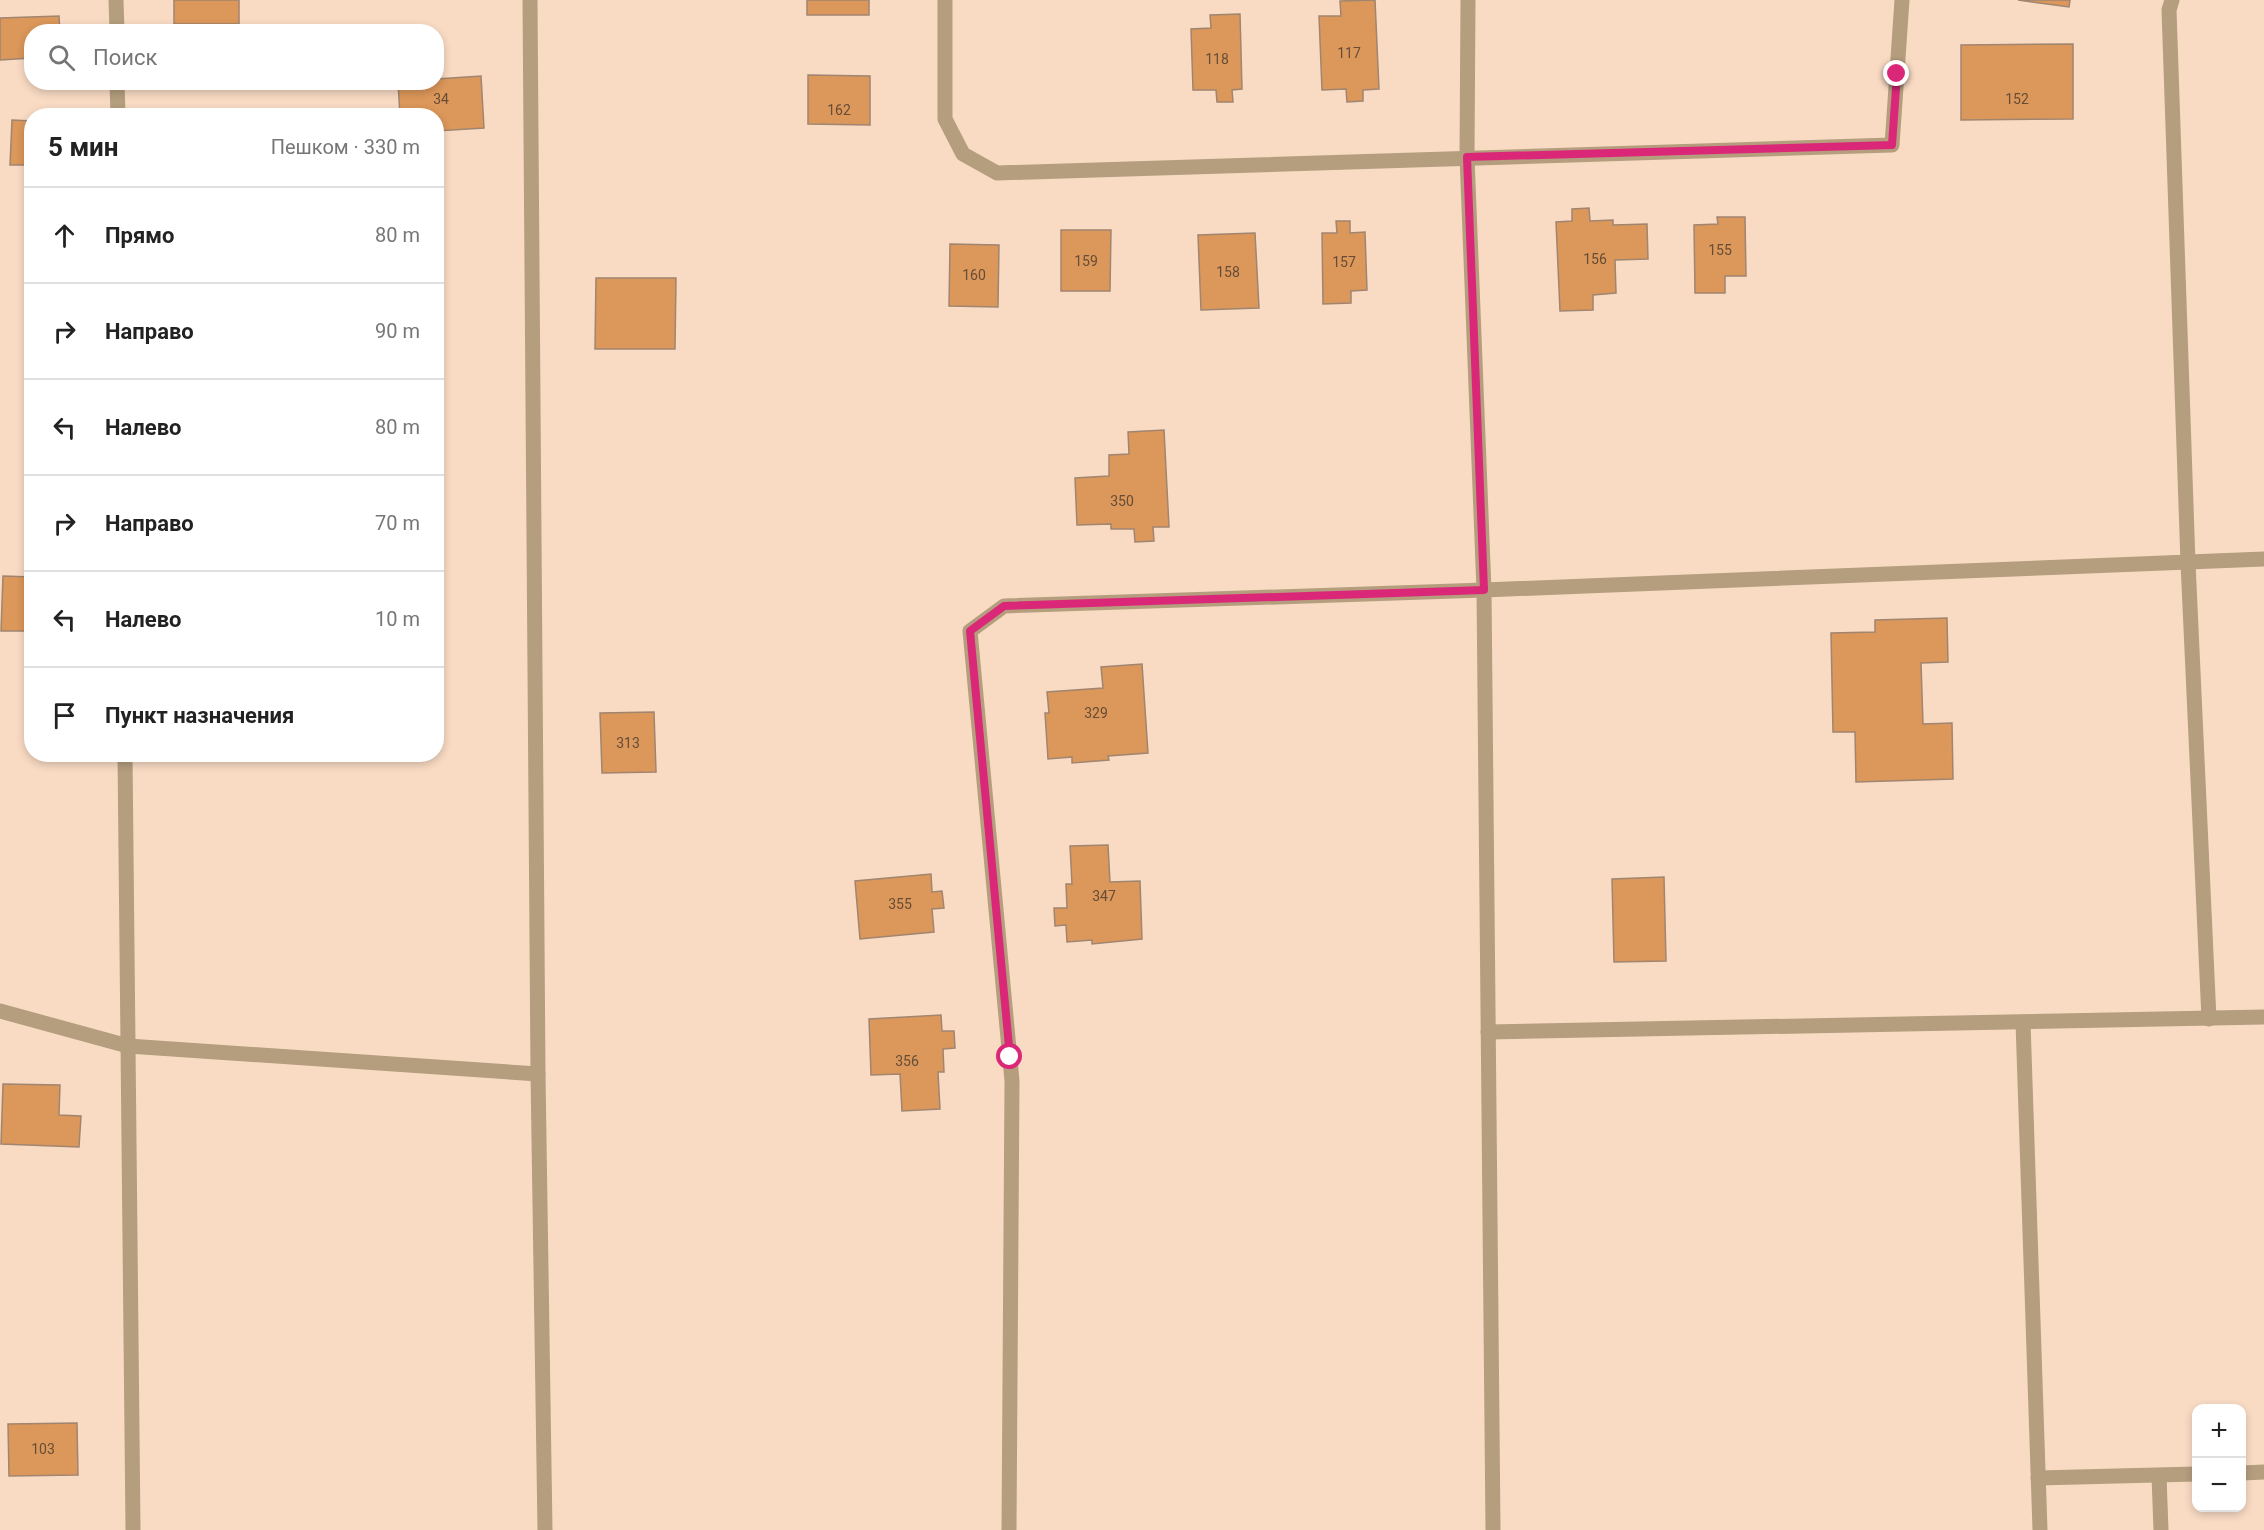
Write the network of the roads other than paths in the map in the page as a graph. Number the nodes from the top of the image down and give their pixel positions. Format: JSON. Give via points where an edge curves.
{"nodes":[{"id":1,"x":116,"y":0,"type":"edge"},
{"id":2,"x":530,"y":0,"type":"edge"},
{"id":3,"x":945,"y":0,"type":"edge"},
{"id":4,"x":1468,"y":0,"type":"edge"},
{"id":5,"x":1902,"y":0,"type":"edge"},
{"id":6,"x":2172,"y":0,"type":"edge"},
{"id":7,"x":117,"y":24,"type":"edge"},
{"id":8,"x":117,"y":90,"type":"edge"},
{"id":9,"x":118,"y":108,"type":"edge"},
{"id":10,"x":1467,"y":157,"type":"junction"},
{"id":11,"x":2264,"y":559,"type":"edge"},
{"id":12,"x":2188,"y":563,"type":"junction"},
{"id":13,"x":1484,"y":590,"type":"junction"},
{"id":14,"x":125,"y":762,"type":"edge"},
{"id":15,"x":0,"y":1011,"type":"edge"},
{"id":16,"x":2264,"y":1017,"type":"edge"},
{"id":17,"x":2209,"y":1019,"type":"junction"},
{"id":18,"x":2023,"y":1022,"type":"junction"},
{"id":19,"x":1488,"y":1032,"type":"junction"},
{"id":20,"x":128,"y":1046,"type":"junction"},
{"id":21,"x":538,"y":1074,"type":"junction"},
{"id":22,"x":2264,"y":1472,"type":"edge"},
{"id":23,"x":2246,"y":1473,"type":"edge"},
{"id":24,"x":2192,"y":1474,"type":"edge"},
{"id":25,"x":2159,"y":1476,"type":"junction"},
{"id":26,"x":2038,"y":1478,"type":"junction"},
{"id":27,"x":133,"y":1530,"type":"edge"},
{"id":28,"x":545,"y":1530,"type":"edge"},
{"id":29,"x":1008,"y":1530,"type":"edge"},
{"id":30,"x":1492,"y":1530,"type":"edge"},
{"id":31,"x":2040,"y":1530,"type":"edge"},
{"id":32,"x":2161,"y":1530,"type":"edge"}],
"edges":[{"from":1,"to":7,"type":"street"},
{"from":2,"to":21,"type":"street"},
{"from":3,"to":10,"type":"street","via":[[945,119],[963,154],[997,173]]},
{"from":4,"to":10,"type":"street"},
{"from":5,"to":10,"type":"street","via":[[1892,145]]},
{"from":6,"to":12,"type":"street","via":[[2169,10]]},
{"from":8,"to":9,"type":"street"},
{"from":10,"to":13,"type":"street"},
{"from":11,"to":12,"type":"street"},
{"from":12,"to":13,"type":"street"},
{"from":12,"to":17,"type":"street"},
{"from":13,"to":19,"type":"street"},
{"from":13,"to":29,"type":"street","via":[[1004,606],[970,631],[1012,1081]]},
{"from":14,"to":20,"type":"street"},
{"from":15,"to":20,"type":"street"},
{"from":16,"to":17,"type":"street"},
{"from":17,"to":18,"type":"street"},
{"from":18,"to":19,"type":"street"},
{"from":18,"to":26,"type":"street"},
{"from":19,"to":30,"type":"street"},
{"from":20,"to":21,"type":"street"},
{"from":20,"to":27,"type":"street"},
{"from":21,"to":28,"type":"street"},
{"from":22,"to":23,"type":"street"},
{"from":24,"to":25,"type":"street"},
{"from":25,"to":26,"type":"street"},
{"from":25,"to":32,"type":"street"},
{"from":26,"to":31,"type":"street"}]}
